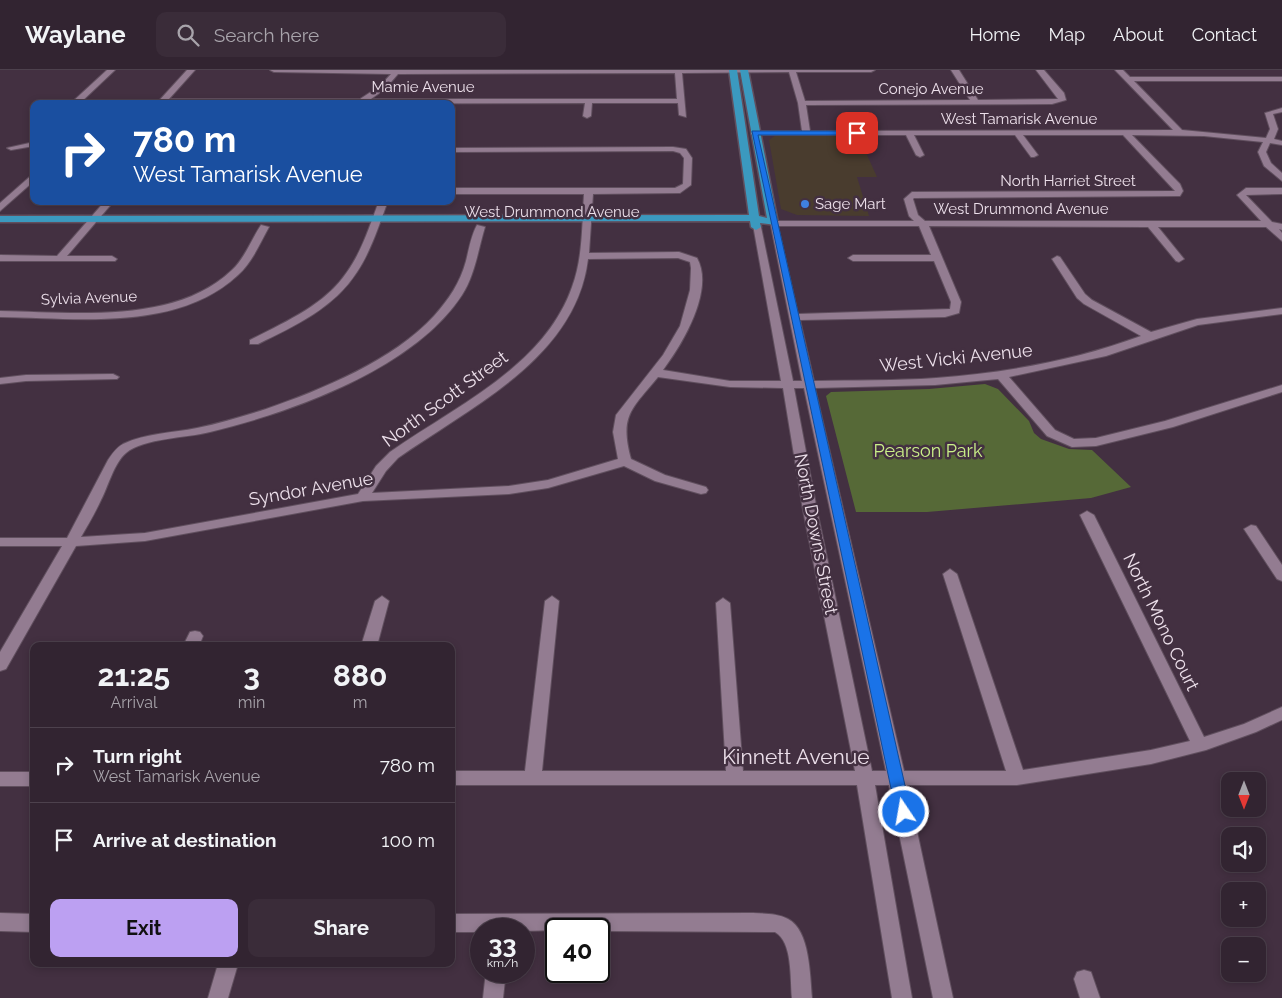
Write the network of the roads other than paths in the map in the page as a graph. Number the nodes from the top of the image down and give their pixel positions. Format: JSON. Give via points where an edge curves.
{"nodes":[{"id":1,"x":111,"y":70,"type":"edge"},
{"id":2,"x":192,"y":70,"type":"edge"},
{"id":3,"x":274,"y":70,"type":"edge"},
{"id":4,"x":592,"y":70,"type":"edge"},
{"id":5,"x":871,"y":70,"type":"edge"},
{"id":6,"x":955,"y":70,"type":"edge"},
{"id":7,"x":1040,"y":70,"type":"edge"},
{"id":8,"x":1120,"y":70,"type":"edge"},
{"id":9,"x":397,"y":71,"type":"edge"},
{"id":10,"x":678,"y":71,"type":"edge"},
{"id":11,"x":733,"y":71,"type":"edge"},
{"id":12,"x":744,"y":71,"type":"edge"},
{"id":13,"x":792,"y":71,"type":"edge"},
{"id":14,"x":1128,"y":79,"type":"junction"},
{"id":15,"x":1282,"y":79,"type":"edge"},
{"id":16,"x":78,"y":100,"type":"edge"},
{"id":17,"x":164,"y":100,"type":"edge"},
{"id":18,"x":364,"y":100,"type":"edge"},
{"id":19,"x":682,"y":100,"type":"junction"},
{"id":20,"x":455,"y":101,"type":"edge"},
{"id":21,"x":495,"y":101,"type":"junction"},
{"id":22,"x":589,"y":101,"type":"junction"},
{"id":23,"x":975,"y":102,"type":"junction"},
{"id":24,"x":802,"y":103,"type":"junction"},
{"id":25,"x":492,"y":110,"type":"dead end"},
{"id":26,"x":1282,"y":110,"type":"edge"},
{"id":27,"x":683,"y":115,"type":"dead end"},
{"id":28,"x":587,"y":116,"type":"dead end"},
{"id":29,"x":1178,"y":131,"type":"junction"},
{"id":30,"x":755,"y":133,"type":"junction"},
{"id":31,"x":806,"y":133,"type":"junction"},
{"id":32,"x":908,"y":133,"type":"junction"},
{"id":33,"x":1016,"y":133,"type":"junction"},
{"id":34,"x":1125,"y":133,"type":"junction"},
{"id":35,"x":1270,"y":140,"type":"junction"},
{"id":36,"x":1282,"y":143,"type":"edge"},
{"id":37,"x":30,"y":145,"type":"edge"},
{"id":38,"x":11,"y":148,"type":"dead end"},
{"id":39,"x":455,"y":150,"type":"edge"},
{"id":40,"x":920,"y":154,"type":"dead end"},
{"id":41,"x":1034,"y":155,"type":"dead end"},
{"id":42,"x":1282,"y":178,"type":"edge"},
{"id":43,"x":30,"y":180,"type":"edge"},
{"id":44,"x":455,"y":191,"type":"edge"},
{"id":45,"x":1282,"y":191,"type":"edge"},
{"id":46,"x":589,"y":192,"type":"junction"},
{"id":47,"x":106,"y":205,"type":"edge"},
{"id":48,"x":382,"y":205,"type":"edge"},
{"id":49,"x":0,"y":208,"type":"edge"},
{"id":50,"x":0,"y":219,"type":"edge"},
{"id":51,"x":1282,"y":220,"type":"edge"},
{"id":52,"x":90,"y":222,"type":"junction"},
{"id":53,"x":375,"y":223,"type":"junction"},
{"id":54,"x":586,"y":223,"type":"junction"},
{"id":55,"x":755,"y":223,"type":"junction"},
{"id":56,"x":773,"y":223,"type":"junction"},
{"id":57,"x":924,"y":224,"type":"junction"},
{"id":58,"x":1151,"y":224,"type":"junction"},
{"id":59,"x":1269,"y":224,"type":"junction"},
{"id":60,"x":0,"y":226,"type":"edge"},
{"id":61,"x":1282,"y":226,"type":"edge"},
{"id":62,"x":480,"y":227,"type":"junction"},
{"id":63,"x":264,"y":228,"type":"junction"},
{"id":64,"x":1282,"y":238,"type":"edge"},
{"id":65,"x":584,"y":256,"type":"junction"},
{"id":66,"x":0,"y":258,"type":"edge"},
{"id":67,"x":60,"y":258,"type":"junction"},
{"id":68,"x":854,"y":258,"type":"dead end"},
{"id":69,"x":937,"y":258,"type":"junction"},
{"id":70,"x":112,"y":259,"type":"dead end"},
{"id":71,"x":1058,"y":259,"type":"dead end"},
{"id":72,"x":1179,"y":259,"type":"dead end"},
{"id":73,"x":1282,"y":311,"type":"edge"},
{"id":74,"x":0,"y":314,"type":"edge"},
{"id":75,"x":794,"y":316,"type":"junction"},
{"id":76,"x":1150,"y":336,"type":"junction"},
{"id":77,"x":254,"y":342,"type":"dead end"},
{"id":78,"x":657,"y":373,"type":"junction"},
{"id":79,"x":1001,"y":375,"type":"junction"},
{"id":80,"x":113,"y":377,"type":"dead end"},
{"id":81,"x":0,"y":381,"type":"edge"},
{"id":82,"x":809,"y":385,"type":"junction"},
{"id":83,"x":788,"y":386,"type":"junction"},
{"id":84,"x":1282,"y":388,"type":"edge"},
{"id":85,"x":625,"y":461,"type":"junction"},
{"id":86,"x":701,"y":490,"type":"dead end"},
{"id":87,"x":363,"y":497,"type":"junction"},
{"id":88,"x":1087,"y":515,"type":"dead end"},
{"id":89,"x":1251,"y":529,"type":"dead end"},
{"id":90,"x":0,"y":542,"type":"edge"},
{"id":91,"x":72,"y":542,"type":"junction"},
{"id":92,"x":950,"y":574,"type":"dead end"},
{"id":93,"x":1282,"y":576,"type":"edge"},
{"id":94,"x":382,"y":601,"type":"dead end"},
{"id":95,"x":552,"y":601,"type":"dead end"},
{"id":96,"x":723,"y":603,"type":"dead end"},
{"id":97,"x":370,"y":642,"type":"edge"},
{"id":98,"x":0,"y":665,"type":"edge"},
{"id":99,"x":1282,"y":713,"type":"edge"},
{"id":100,"x":1200,"y":745,"type":"junction"},
{"id":101,"x":455,"y":778,"type":"edge"},
{"id":102,"x":1017,"y":778,"type":"junction"},
{"id":103,"x":0,"y":779,"type":"edge"},
{"id":104,"x":30,"y":779,"type":"edge"},
{"id":105,"x":533,"y":779,"type":"junction"},
{"id":106,"x":735,"y":779,"type":"junction"},
{"id":107,"x":865,"y":779,"type":"junction"},
{"id":108,"x":897,"y":780,"type":"junction"},
{"id":109,"x":0,"y":922,"type":"edge"},
{"id":110,"x":30,"y":923,"type":"edge"},
{"id":111,"x":455,"y":923,"type":"edge"},
{"id":112,"x":470,"y":924,"type":"edge"},
{"id":113,"x":535,"y":925,"type":"edge"},
{"id":114,"x":227,"y":967,"type":"edge"},
{"id":115,"x":495,"y":983,"type":"edge"},
{"id":116,"x":218,"y":998,"type":"edge"},
{"id":117,"x":493,"y":998,"type":"edge"},
{"id":118,"x":802,"y":998,"type":"edge"},
{"id":119,"x":902,"y":998,"type":"edge"},
{"id":120,"x":943,"y":998,"type":"edge"}],
"edges":[{"from":1,"to":16,"type":"street"},
{"from":2,"to":17,"type":"street"},
{"from":3,"to":9,"type":"street"},
{"from":4,"to":9,"type":"street"},
{"from":4,"to":10,"type":"street"},
{"from":5,"to":13,"type":"street"},
{"from":6,"to":23,"type":"street"},
{"from":7,"to":23,"type":"street","name":"Conejo Avenue","via":[[1063,99]]},
{"from":8,"to":14,"type":"street"},
{"from":9,"to":18,"type":"street","via":[[383,88]]},
{"from":10,"to":11,"type":"street"},
{"from":10,"to":19,"type":"street"},
{"from":11,"to":12,"type":"street"},
{"from":11,"to":55,"type":"main road","name":"North Downs Street"},
{"from":12,"to":13,"type":"street"},
{"from":12,"to":30,"type":"main road","name":"North Downs Street"},
{"from":13,"to":24,"type":"street"},
{"from":14,"to":15,"type":"street"},
{"from":14,"to":29,"type":"street"},
{"from":19,"to":22,"type":"street","name":"Mamie Avenue"},
{"from":19,"to":27,"type":"street"},
{"from":20,"to":21,"type":"street","name":"Mamie Avenue"},
{"from":21,"to":22,"type":"street","name":"Mamie Avenue"},
{"from":21,"to":25,"type":"street"},
{"from":22,"to":28,"type":"street"},
{"from":23,"to":24,"type":"street","name":"Conejo Avenue"},
{"from":24,"to":31,"type":"street"},
{"from":26,"to":35,"type":"street","via":[[1269,113],[1278,130]]},
{"from":29,"to":34,"type":"street","name":"West Tamarisk Avenue"},
{"from":29,"to":35,"type":"street","name":"West Tamarisk Avenue"},
{"from":30,"to":31,"type":"street","name":"West Tamarisk Avenue"},
{"from":30,"to":56,"type":"main road","name":"North Downs Street"},
{"from":31,"to":32,"type":"street","name":"West Tamarisk Avenue"},
{"from":32,"to":33,"type":"street","name":"West Tamarisk Avenue"},
{"from":32,"to":40,"type":"street"},
{"from":33,"to":34,"type":"street","name":"West Tamarisk Avenue"},
{"from":33,"to":41,"type":"street"},
{"from":34,"to":57,"type":"street","name":"North Harriet Street","via":[[1177,186],[1177,194],[912,195],[908,199],[913,212]]},
{"from":35,"to":36,"type":"street","name":"West Tamarisk Avenue"},
{"from":35,"to":42,"type":"street","via":[[1262,150],[1264,158]]},
{"from":37,"to":38,"type":"street"},
{"from":39,"to":46,"type":"street","via":[[678,150],[687,154],[687,185],[681,190]]},
{"from":43,"to":49,"type":"street"},
{"from":44,"to":46,"type":"street"},
{"from":45,"to":59,"type":"street","via":[[1246,192],[1241,195]]},
{"from":46,"to":54,"type":"street","name":"North Scott Street"},
{"from":47,"to":52,"type":"street"},
{"from":48,"to":53,"type":"street"},
{"from":50,"to":52,"type":"main road","name":"West Drummond Avenue"},
{"from":51,"to":59,"type":"street","name":"West Drummond Avenue"},
{"from":52,"to":53,"type":"main road","name":"West Drummond Avenue","via":[[146,219]]},
{"from":52,"to":60,"type":"main road","name":"West Drummond Avenue"},
{"from":52,"to":63,"type":"main road","name":"West Drummond Avenue"},
{"from":52,"to":67,"type":"street"},
{"from":53,"to":54,"type":"main road","name":"West Drummond Avenue"},
{"from":53,"to":62,"type":"main road","name":"West Drummond Avenue"},
{"from":53,"to":63,"type":"main road","name":"West Drummond Avenue"},
{"from":53,"to":77,"type":"street","via":[[353,270],[333,295],[305,315]]},
{"from":54,"to":55,"type":"main road","name":"West Drummond Avenue"},
{"from":54,"to":55,"type":"main road","name":"West Drummond Avenue","via":[[635,219]]},
{"from":54,"to":62,"type":"main road","name":"West Drummond Avenue"},
{"from":54,"to":65,"type":"street","name":"North Scott Street"},
{"from":55,"to":56,"type":"main road","name":"West Drummond Avenue"},
{"from":55,"to":83,"type":"street","name":"North Downs Street"},
{"from":56,"to":57,"type":"street","name":"West Drummond Avenue"},
{"from":56,"to":75,"type":"street","name":"North Downs Street"},
{"from":57,"to":58,"type":"street","name":"West Drummond Avenue"},
{"from":57,"to":69,"type":"street"},
{"from":58,"to":59,"type":"street","name":"West Drummond Avenue"},
{"from":58,"to":72,"type":"street"},
{"from":59,"to":61,"type":"street","name":"West Drummond Avenue"},
{"from":59,"to":64,"type":"street"},
{"from":62,"to":91,"type":"street","via":[[457,295],[419,335],[391,355],[333,386],[262,413],[206,430],[132,445],[119,452]]},
{"from":63,"to":74,"type":"street","name":"Sylvia Avenue","via":[[237,271],[212,290],[194,298],[125,314]]},
{"from":65,"to":78,"type":"street","via":[[684,256],[694,260],[695,297],[684,330]]},
{"from":65,"to":87,"type":"street","name":"North Scott Street","via":[[578,288],[568,310],[540,346],[500,384],[394,455]]},
{"from":66,"to":67,"type":"street"},
{"from":67,"to":70,"type":"street"},
{"from":68,"to":69,"type":"street"},
{"from":69,"to":75,"type":"street","via":[[957,306],[955,311],[945,314]]},
{"from":71,"to":76,"type":"street","via":[[1088,302]]},
{"from":73,"to":76,"type":"street","name":"West Vicki Avenue","via":[[1212,319]]},
{"from":75,"to":82,"type":"street","name":"North Downs Street"},
{"from":76,"to":79,"type":"street","name":"West Vicki Avenue","via":[[1102,354]]},
{"from":78,"to":83,"type":"street","name":"West Vicki Avenue","via":[[730,384]]},
{"from":78,"to":85,"type":"street","via":[[629,406],[620,423],[619,438]]},
{"from":79,"to":82,"type":"street","name":"West Vicki Avenue","via":[[936,382]]},
{"from":79,"to":84,"type":"street","via":[[1051,434],[1072,443],[1096,442],[1169,424]]},
{"from":80,"to":81,"type":"street"},
{"from":82,"to":83,"type":"street","name":"West Vicki Avenue"},
{"from":82,"to":108,"type":"street","name":"North Downs Street"},
{"from":83,"to":107,"type":"street","name":"North Downs Street"},
{"from":85,"to":86,"type":"street","via":[[660,478]]},
{"from":85,"to":87,"type":"street","name":"Syndor Avenue","via":[[548,484],[509,490]]},
{"from":87,"to":91,"type":"street","name":"Syndor Avenue","via":[[171,534]]},
{"from":88,"to":100,"type":"street","name":"North Mono Court"},
{"from":89,"to":93,"type":"street"},
{"from":90,"to":91,"type":"street","name":"Syndor Avenue"},
{"from":91,"to":98,"type":"street"},
{"from":92,"to":102,"type":"street"},
{"from":94,"to":97,"type":"street"},
{"from":95,"to":105,"type":"street"},
{"from":96,"to":106,"type":"street"},
{"from":99,"to":100,"type":"street","name":"Kinnett Avenue"},
{"from":100,"to":102,"type":"street","name":"Kinnett Avenue","via":[[1133,760]]},
{"from":101,"to":105,"type":"street","name":"Kinnett Avenue"},
{"from":102,"to":108,"type":"street","name":"Kinnett Avenue"},
{"from":103,"to":104,"type":"street"},
{"from":105,"to":106,"type":"street","name":"Kinnett Avenue"},
{"from":106,"to":107,"type":"street","name":"Kinnett Avenue"},
{"from":107,"to":108,"type":"street","name":"Kinnett Avenue"},
{"from":107,"to":119,"type":"street","name":"North Downs Street"},
{"from":108,"to":120,"type":"street","name":"North Downs Street"},
{"from":109,"to":110,"type":"street"},
{"from":111,"to":112,"type":"street"},
{"from":113,"to":118,"type":"street","via":[[754,922],[781,925],[792,936],[796,948]]},
{"from":114,"to":116,"type":"street"},
{"from":115,"to":117,"type":"street"}]}
